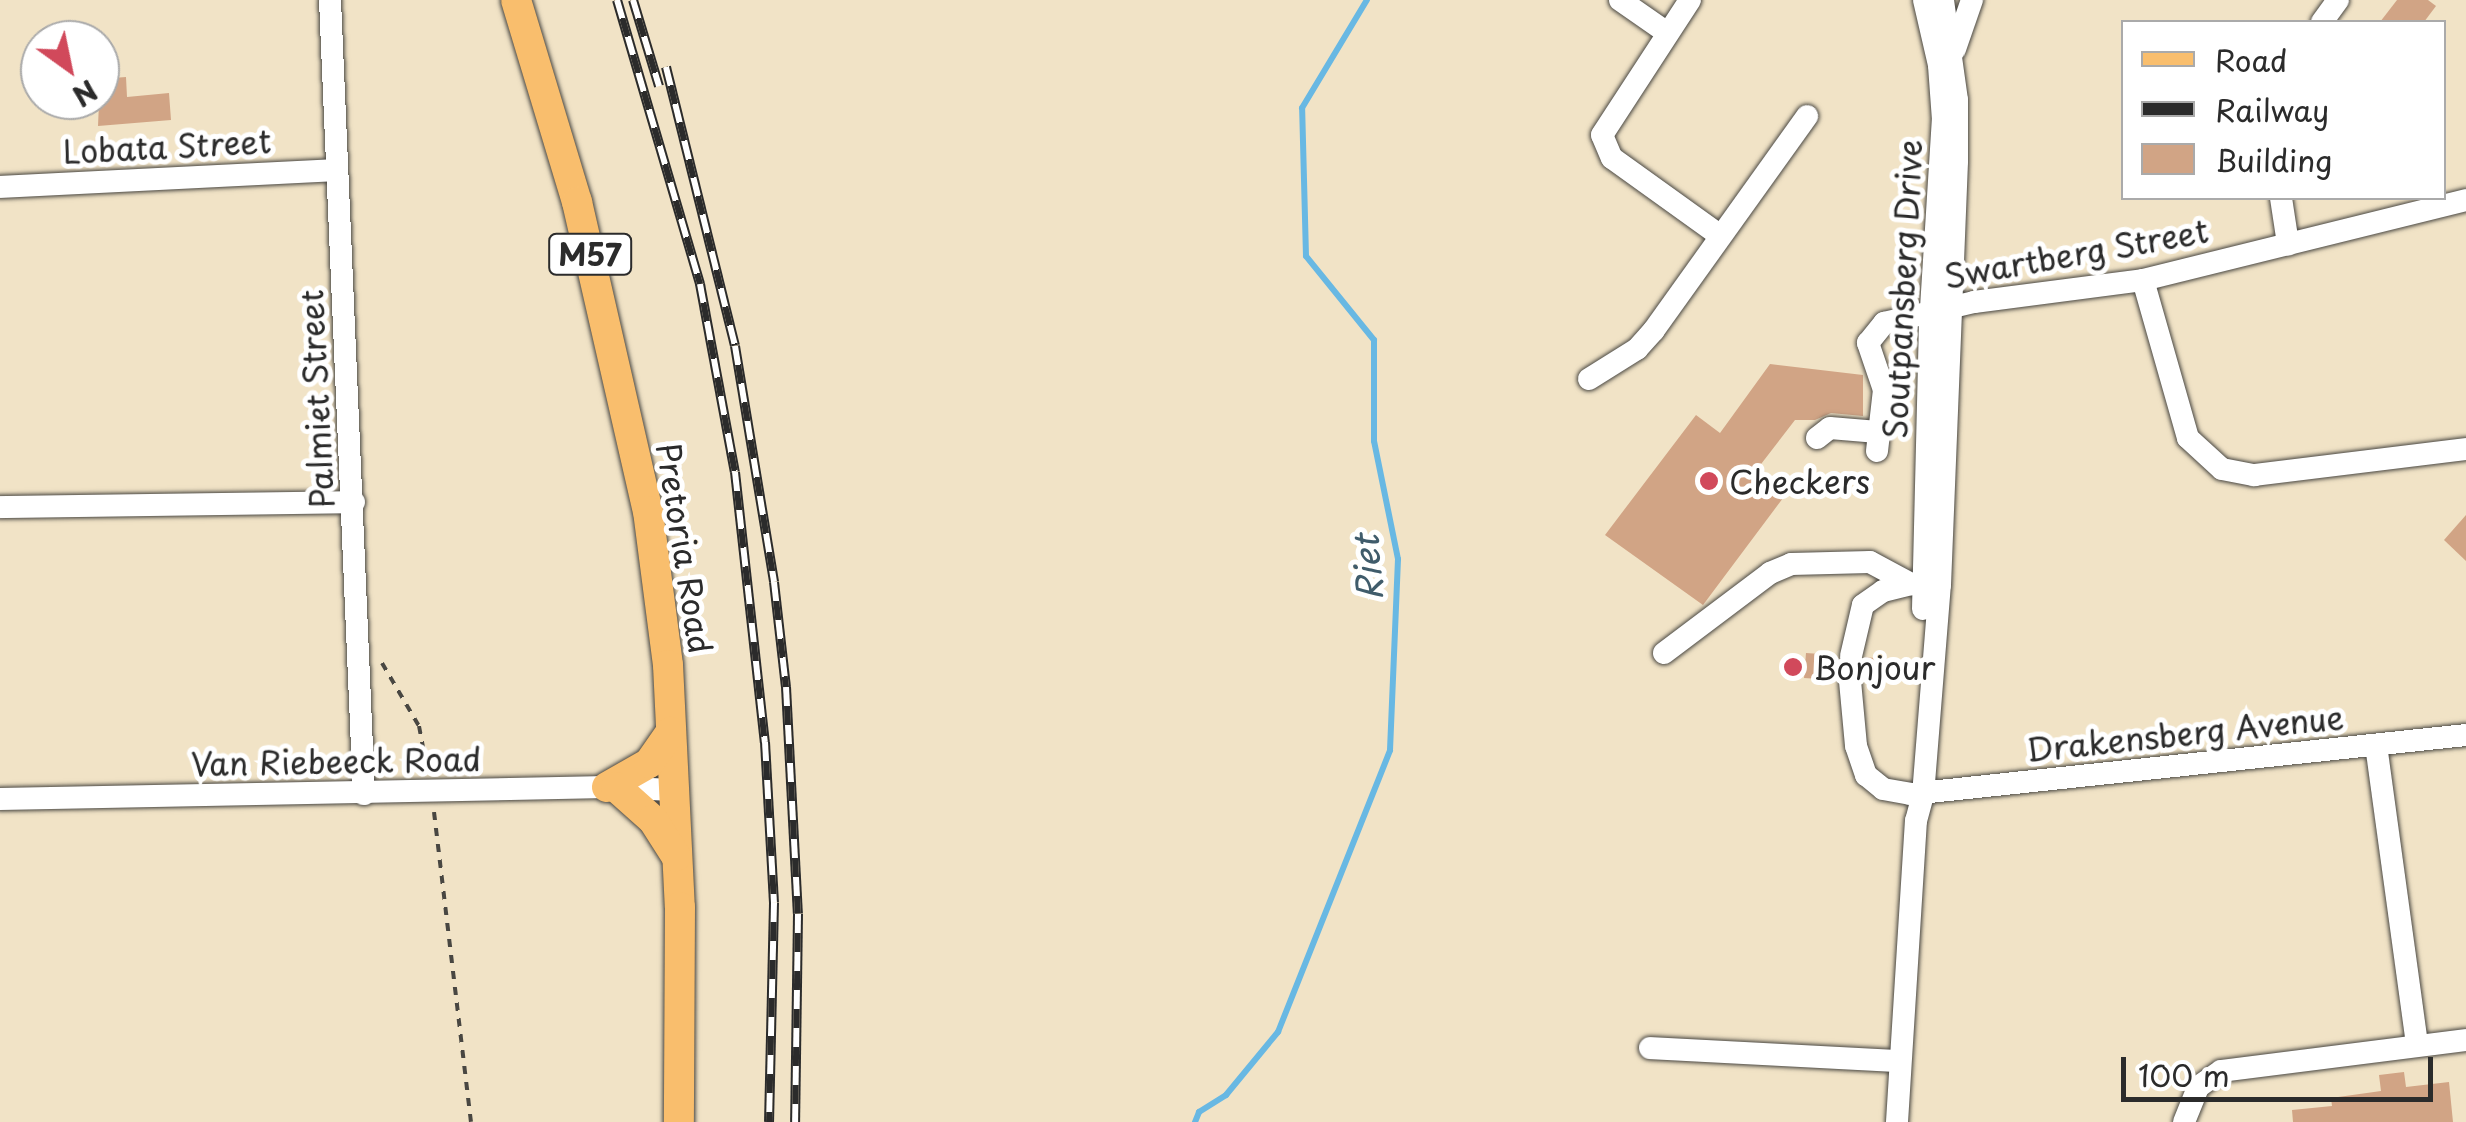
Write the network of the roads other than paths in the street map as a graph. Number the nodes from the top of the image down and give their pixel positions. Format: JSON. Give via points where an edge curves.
{"nodes":[{"id":1,"x":330,"y":0,"type":"edge"},
{"id":2,"x":516,"y":0,"type":"edge"},
{"id":3,"x":1620,"y":0,"type":"edge"},
{"id":4,"x":1690,"y":0,"type":"edge"},
{"id":5,"x":1972,"y":0,"type":"edge"},
{"id":6,"x":1939,"y":6,"type":"edge"},
{"id":7,"x":1666,"y":32,"type":"junction"},
{"id":8,"x":1952,"y":60,"type":"junction"},
{"id":9,"x":1806,"y":116,"type":"dead end"},
{"id":10,"x":336,"y":170,"type":"junction"},
{"id":11,"x":0,"y":186,"type":"edge"},
{"id":12,"x":2281,"y":200,"type":"edge"},
{"id":13,"x":2466,"y":200,"type":"edge"},
{"id":14,"x":1719,"y":235,"type":"junction"},
{"id":15,"x":2288,"y":244,"type":"junction"},
{"id":16,"x":2143,"y":280,"type":"junction"},
{"id":17,"x":1941,"y":309,"type":"junction"},
{"id":18,"x":1589,"y":379,"type":"dead end"},
{"id":19,"x":1818,"y":438,"type":"dead end"},
{"id":20,"x":2466,"y":449,"type":"edge"},
{"id":21,"x":354,"y":502,"type":"junction"},
{"id":22,"x":0,"y":507,"type":"edge"},
{"id":23,"x":1925,"y":585,"type":"junction"},
{"id":24,"x":1664,"y":653,"type":"dead end"},
{"id":25,"x":1851,"y":656,"type":"dead end"},
{"id":26,"x":1850,"y":681,"type":"dead end"},
{"id":27,"x":671,"y":732,"type":"junction"},
{"id":28,"x":2466,"y":735,"type":"edge"},
{"id":29,"x":2376,"y":745,"type":"junction"},
{"id":30,"x":611,"y":787,"type":"junction"},
{"id":31,"x":673,"y":790,"type":"junction"},
{"id":32,"x":364,"y":794,"type":"junction"},
{"id":33,"x":1917,"y":795,"type":"junction"},
{"id":34,"x":0,"y":799,"type":"edge"},
{"id":35,"x":677,"y":858,"type":"junction"},
{"id":36,"x":2466,"y":1040,"type":"edge"},
{"id":37,"x":2417,"y":1044,"type":"junction"},
{"id":38,"x":1650,"y":1048,"type":"dead end"},
{"id":39,"x":1900,"y":1061,"type":"junction"},
{"id":40,"x":679,"y":1122,"type":"edge"},
{"id":41,"x":1896,"y":1122,"type":"edge"},
{"id":42,"x":2184,"y":1122,"type":"edge"}],
"edges":[{"from":1,"to":10,"type":"street","name":"Palmiet Street"},
{"from":2,"to":27,"type":"main road","name":"Pretoria Road","number":"M57","via":[[615,352],[648,511]]},
{"from":3,"to":7,"type":"street"},
{"from":4,"to":7,"type":"street"},
{"from":5,"to":8,"type":"street"},
{"from":6,"to":8,"type":"street","name":"Soutpansberg Drive"},
{"from":6,"to":17,"type":"street","name":"Soutpansberg Drive"},
{"from":7,"to":14,"type":"street","via":[[1605,124],[1604,146]]},
{"from":8,"to":17,"type":"street","name":"Soutpansberg Drive","via":[[1958,125]]},
{"from":9,"to":14,"type":"street"},
{"from":10,"to":11,"type":"street","name":"Lobata Street"},
{"from":10,"to":21,"type":"street","name":"Palmiet Street"},
{"from":12,"to":15,"type":"street"},
{"from":13,"to":15,"type":"street","name":"Swartberg Street"},
{"from":14,"to":18,"type":"street","via":[[1637,349]]},
{"from":15,"to":16,"type":"street","name":"Swartberg Street"},
{"from":16,"to":17,"type":"street","name":"Swartberg Street"},
{"from":16,"to":20,"type":"street","via":[[2188,438],[2222,469],[2254,475]]},
{"from":17,"to":19,"type":"street","name":"Swartberg Street","via":[[1893,320],[1872,336],[1868,354],[1884,390],[1878,442],[1830,428]]},
{"from":17,"to":23,"type":"street","name":"Soutpansberg Drive"},
{"from":21,"to":22,"type":"street"},
{"from":21,"to":32,"type":"street","name":"Palmiet Street"},
{"from":23,"to":24,"type":"street","via":[[1870,562],[1791,564],[1770,572]]},
{"from":23,"to":25,"type":"street","via":[[1883,591],[1862,605]]},
{"from":23,"to":33,"type":"street","name":"Soutpansberg Drive"},
{"from":26,"to":33,"type":"street","via":[[1866,775],[1883,789]]},
{"from":27,"to":30,"type":"main road","via":[[649,763]]},
{"from":27,"to":31,"type":"main road","name":"Pretoria Road","number":"M57"},
{"from":28,"to":29,"type":"street","name":"Drakensberg Avenue"},
{"from":29,"to":33,"type":"street","name":"Drakensberg Avenue"},
{"from":29,"to":37,"type":"street"},
{"from":30,"to":31,"type":"street","name":"Van Riebeeck Road"},
{"from":30,"to":32,"type":"street","name":"Van Riebeeck Road"},
{"from":30,"to":35,"type":"main road","via":[[653,820]]},
{"from":31,"to":35,"type":"main road","name":"Pretoria Road","number":"M57"},
{"from":32,"to":34,"type":"street","name":"Van Riebeeck Road"},
{"from":33,"to":39,"type":"street","name":"Soutpansberg Drive"},
{"from":35,"to":40,"type":"main road","name":"Pretoria Road","number":"M57"},
{"from":36,"to":37,"type":"street"},
{"from":37,"to":42,"type":"street","via":[[2221,1071],[2190,1098]]},
{"from":38,"to":39,"type":"street"},
{"from":39,"to":41,"type":"street","name":"Soutpansberg Drive"}]}
